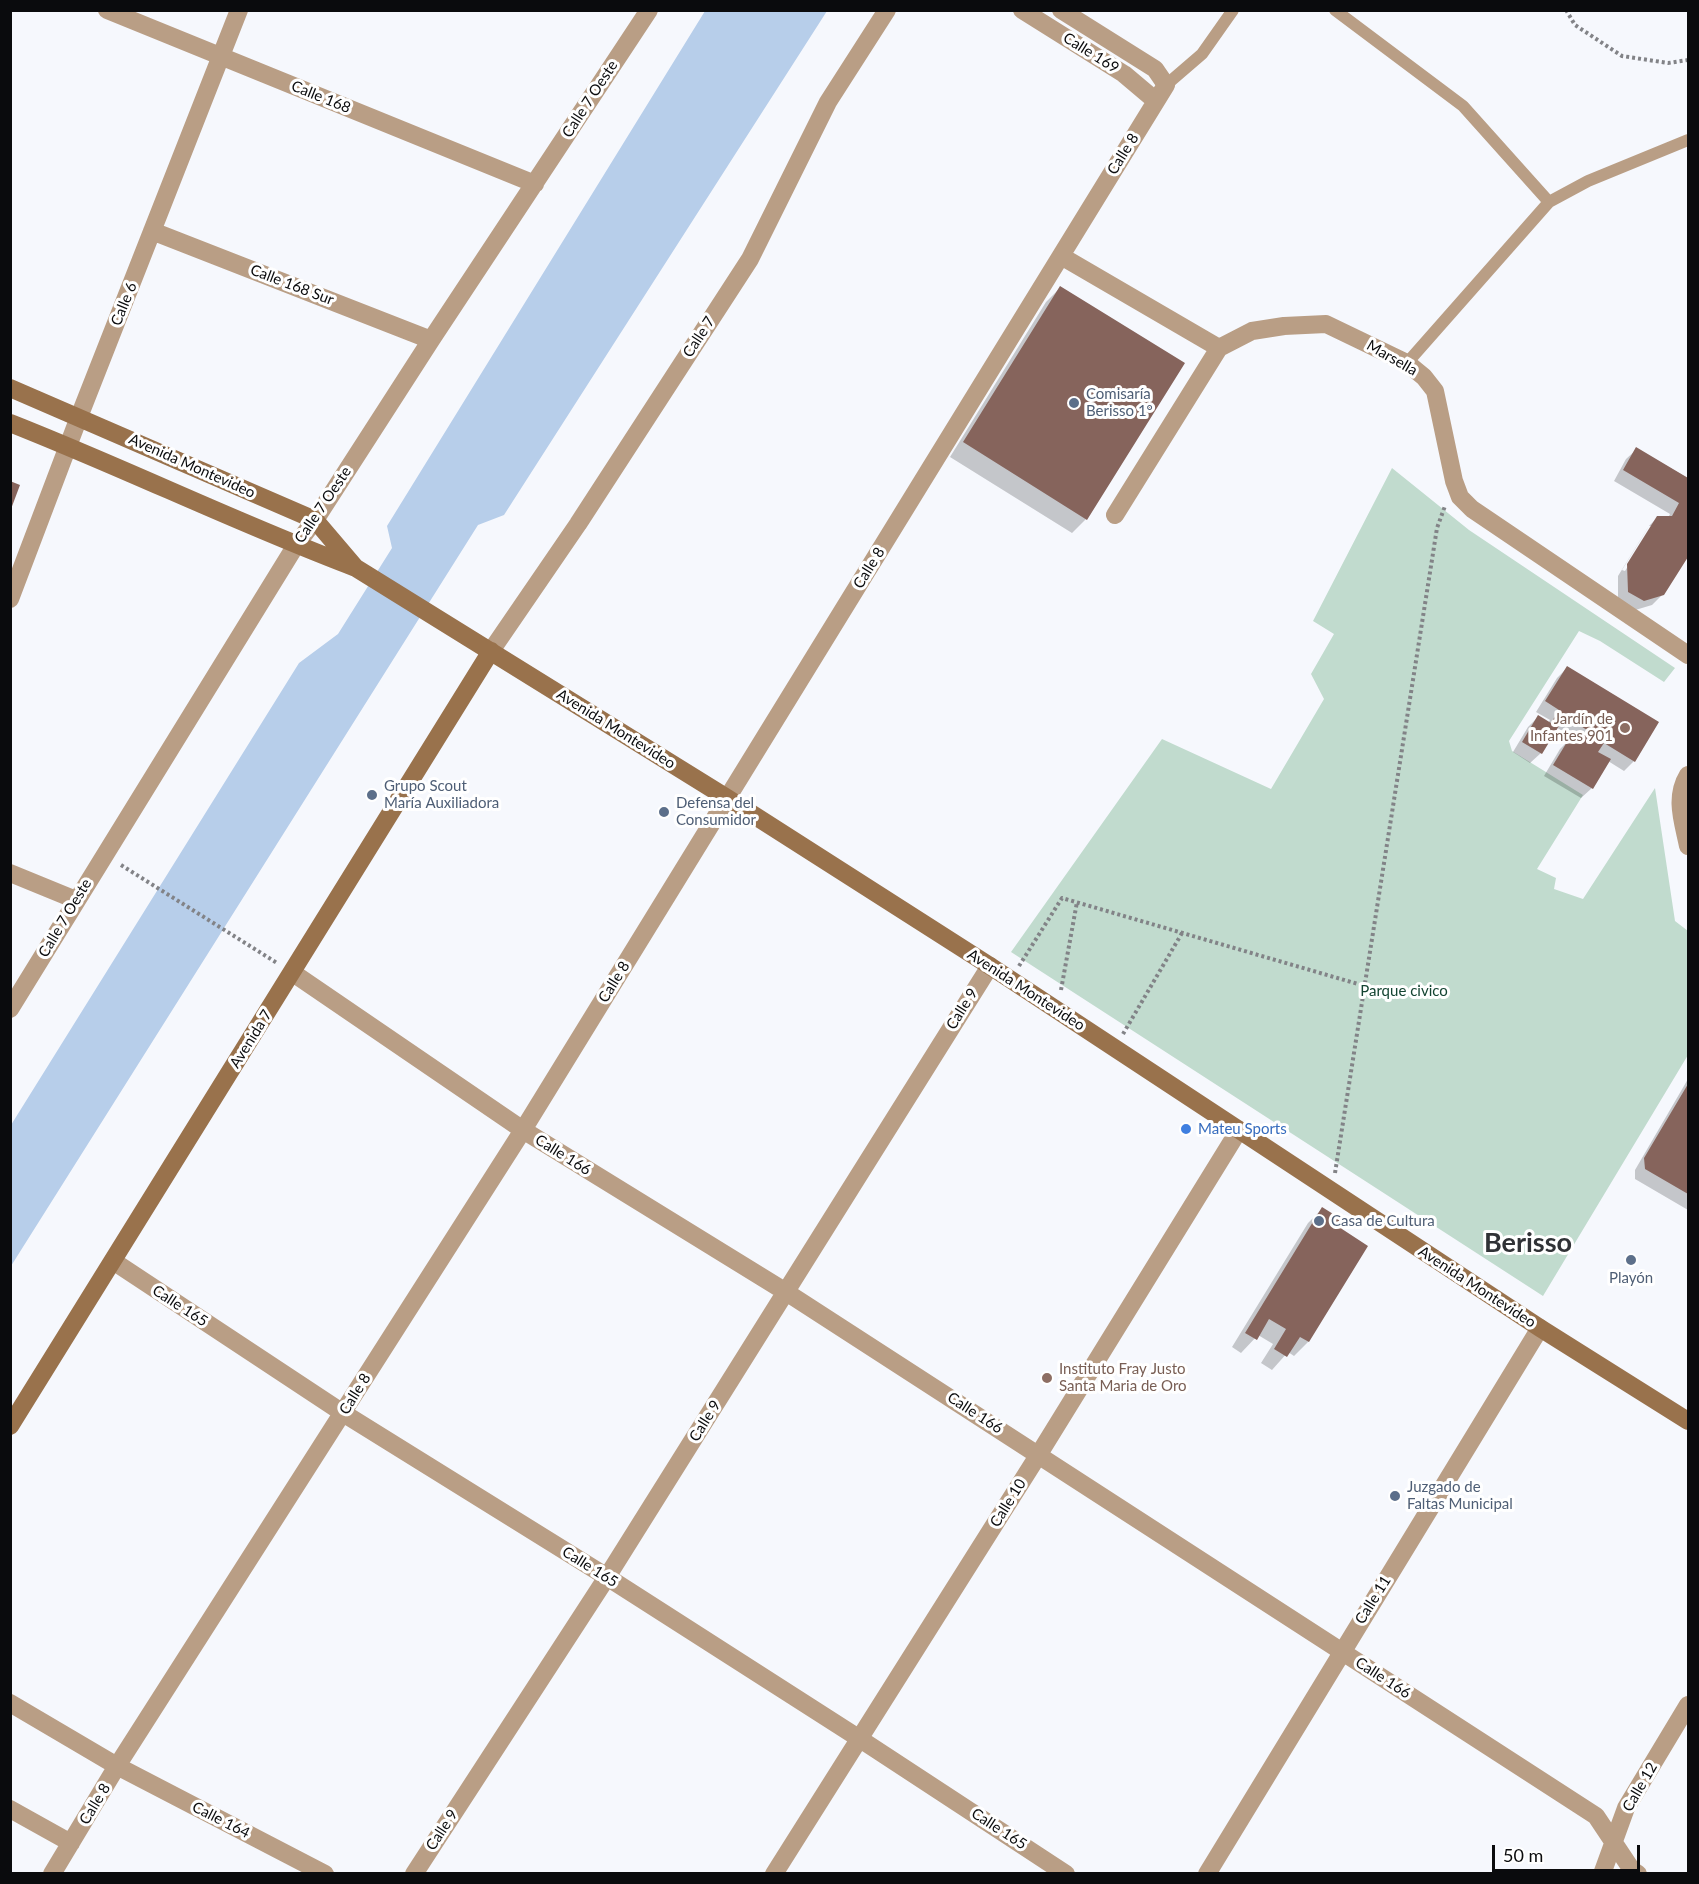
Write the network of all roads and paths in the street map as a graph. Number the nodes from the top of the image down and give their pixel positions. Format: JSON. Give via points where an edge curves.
{"nodes":[{"id":1,"x":107,"y":10,"type":"edge"},
{"id":2,"x":239,"y":10,"type":"edge"},
{"id":3,"x":648,"y":10,"type":"edge"},
{"id":4,"x":887,"y":10,"type":"edge"},
{"id":5,"x":1022,"y":10,"type":"edge"},
{"id":6,"x":1061,"y":10,"type":"edge"},
{"id":7,"x":1233,"y":10,"type":"edge"},
{"id":8,"x":1335,"y":10,"type":"edge"},
{"id":9,"x":1566,"y":10,"type":"edge"},
{"id":10,"x":1084,"y":17,"type":"edge"},
{"id":11,"x":221,"y":57,"type":"junction"},
{"id":12,"x":1689,"y":60,"type":"edge"},
{"id":13,"x":1166,"y":85,"type":"junction"},
{"id":14,"x":1156,"y":101,"type":"junction"},
{"id":15,"x":1689,"y":140,"type":"edge"},
{"id":16,"x":535,"y":184,"type":"junction"},
{"id":17,"x":1549,"y":202,"type":"junction"},
{"id":18,"x":152,"y":231,"type":"junction"},
{"id":19,"x":1060,"y":256,"type":"junction"},
{"id":20,"x":431,"y":339,"type":"junction"},
{"id":21,"x":1220,"y":348,"type":"junction"},
{"id":22,"x":1407,"y":363,"type":"junction"},
{"id":23,"x":10,"y":388,"type":"edge"},
{"id":24,"x":79,"y":417,"type":"junction"},
{"id":25,"x":10,"y":423,"type":"edge"},
{"id":26,"x":69,"y":446,"type":"junction"},
{"id":27,"x":1454,"y":481,"type":"junction"},
{"id":28,"x":1115,"y":515,"type":"dead end"},
{"id":29,"x":315,"y":520,"type":"junction"},
{"id":30,"x":296,"y":546,"type":"junction"},
{"id":31,"x":357,"y":568,"type":"junction"},
{"id":32,"x":10,"y":599,"type":"edge"},
{"id":33,"x":491,"y":651,"type":"junction"},
{"id":34,"x":1689,"y":655,"type":"edge"},
{"id":35,"x":1689,"y":775,"type":"edge"},
{"id":36,"x":727,"y":798,"type":"junction"},
{"id":37,"x":1689,"y":846,"type":"edge"},
{"id":38,"x":104,"y":855,"type":"junction"},
{"id":39,"x":10,"y":873,"type":"edge"},
{"id":40,"x":76,"y":900,"type":"junction"},
{"id":41,"x":1077,"y":902,"type":"junction"},
{"id":42,"x":1182,"y":933,"type":"junction"},
{"id":43,"x":990,"y":966,"type":"junction"},
{"id":44,"x":293,"y":973,"type":"junction"},
{"id":45,"x":1011,"y":980,"type":"junction"},
{"id":46,"x":1365,"y":986,"type":"junction"},
{"id":47,"x":10,"y":1009,"type":"edge"},
{"id":48,"x":1057,"y":1010,"type":"junction"},
{"id":49,"x":1115,"y":1048,"type":"junction"},
{"id":50,"x":523,"y":1130,"type":"junction"},
{"id":51,"x":1239,"y":1130,"type":"junction"},
{"id":52,"x":1332,"y":1192,"type":"junction"},
{"id":53,"x":113,"y":1262,"type":"junction"},
{"id":54,"x":786,"y":1292,"type":"junction"},
{"id":55,"x":1540,"y":1328,"type":"junction"},
{"id":56,"x":343,"y":1413,"type":"junction"},
{"id":57,"x":1689,"y":1421,"type":"edge"},
{"id":58,"x":10,"y":1426,"type":"edge"},
{"id":59,"x":1039,"y":1454,"type":"junction"},
{"id":60,"x":607,"y":1577,"type":"junction"},
{"id":61,"x":1341,"y":1651,"type":"junction"},
{"id":62,"x":10,"y":1703,"type":"edge"},
{"id":63,"x":1689,"y":1705,"type":"edge"},
{"id":64,"x":860,"y":1739,"type":"junction"},
{"id":65,"x":117,"y":1766,"type":"junction"},
{"id":66,"x":10,"y":1809,"type":"edge"},
{"id":67,"x":1614,"y":1842,"type":"junction"},
{"id":68,"x":71,"y":1843,"type":"junction"},
{"id":69,"x":52,"y":1874,"type":"edge"},
{"id":70,"x":325,"y":1874,"type":"edge"},
{"id":71,"x":414,"y":1874,"type":"edge"},
{"id":72,"x":774,"y":1874,"type":"edge"},
{"id":73,"x":1066,"y":1874,"type":"edge"},
{"id":74,"x":1207,"y":1874,"type":"edge"},
{"id":75,"x":1602,"y":1874,"type":"edge"},
{"id":76,"x":1638,"y":1874,"type":"edge"}],
"edges":[{"from":1,"to":11,"type":"street","name":"Calle 168"},
{"from":2,"to":11,"type":"street","name":"Calle 6"},
{"from":3,"to":16,"type":"street","name":"Calle 7 Oeste"},
{"from":4,"to":33,"type":"street","name":"Calle 7","via":[[828,102],[750,259]]},
{"from":5,"to":14,"type":"street","name":"Calle 169","via":[[1124,74]]},
{"from":6,"to":10,"type":"street","name":"Calle 169"},
{"from":7,"to":13,"type":"lane","via":[[1202,54]]},
{"from":8,"to":17,"type":"lane","via":[[1462,106]]},
{"from":9,"to":12,"type":"path","via":[[1575,25],[1622,56],[1668,63]]},
{"from":10,"to":13,"type":"street","name":"Calle 169","via":[[1155,69]]},
{"from":11,"to":16,"type":"street","name":"Calle 168"},
{"from":11,"to":18,"type":"street","name":"Calle 6"},
{"from":13,"to":14,"type":"street","name":"Calle 8"},
{"from":14,"to":19,"type":"street","name":"Calle 8"},
{"from":15,"to":17,"type":"lane","via":[[1588,181]]},
{"from":16,"to":20,"type":"street","name":"Calle 7 Oeste"},
{"from":17,"to":22,"type":"lane"},
{"from":18,"to":20,"type":"street","name":"Calle 168 Sur"},
{"from":18,"to":24,"type":"street","name":"Calle 6"},
{"from":19,"to":21,"type":"street"},
{"from":19,"to":36,"type":"street","name":"Calle 8"},
{"from":20,"to":29,"type":"street","name":"Calle 7 Oeste"},
{"from":21,"to":22,"type":"street","name":"Marsella","via":[[1252,331],[1326,324]]},
{"from":21,"to":28,"type":"street"},
{"from":22,"to":27,"type":"street","name":"Marsella","via":[[1435,391]]},
{"from":23,"to":24,"type":"main road","name":"Avenida Montevideo"},
{"from":24,"to":26,"type":"street","name":"Calle 6"},
{"from":24,"to":29,"type":"main road","name":"Avenida Montevideo"},
{"from":25,"to":26,"type":"main road","name":"Avenida Montevideo"},
{"from":26,"to":30,"type":"main road","name":"Avenida Montevideo"},
{"from":26,"to":32,"type":"street","name":"Calle 6"},
{"from":27,"to":34,"type":"street","name":"Marsella","via":[[1460,496],[1472,509]]},
{"from":27,"to":46,"type":"path","via":[[1437,528]]},
{"from":29,"to":30,"type":"street","name":"Calle 7 Oeste"},
{"from":29,"to":31,"type":"main road","name":"Avenida Montevideo"},
{"from":30,"to":31,"type":"main road","name":"Avenida Montevideo"},
{"from":30,"to":38,"type":"street","name":"Calle 7 Oeste"},
{"from":31,"to":33,"type":"main road","name":"Avenida Montevideo"},
{"from":33,"to":36,"type":"main road","name":"Avenida Montevideo"},
{"from":33,"to":44,"type":"main road","name":"Avenida 7"},
{"from":35,"to":37,"type":"street","via":[[1682,785],[1679,803]]},
{"from":36,"to":43,"type":"main road","name":"Avenida Montevideo"},
{"from":36,"to":50,"type":"street","name":"Calle 8"},
{"from":38,"to":40,"type":"street","name":"Calle 7 Oeste"},
{"from":38,"to":44,"type":"path"},
{"from":39,"to":40,"type":"street"},
{"from":40,"to":47,"type":"street","name":"Calle 7 Oeste"},
{"from":41,"to":42,"type":"path"},
{"from":41,"to":45,"type":"path","via":[[1062,898]]},
{"from":41,"to":48,"type":"path"},
{"from":42,"to":46,"type":"path"},
{"from":42,"to":49,"type":"path"},
{"from":43,"to":45,"type":"main road","name":"Avenida Montevideo"},
{"from":43,"to":54,"type":"street","name":"Calle 9"},
{"from":44,"to":50,"type":"street","name":"Calle 166"},
{"from":44,"to":53,"type":"main road","name":"Avenida 7"},
{"from":45,"to":48,"type":"main road","name":"Avenida Montevideo"},
{"from":46,"to":52,"type":"path"},
{"from":48,"to":49,"type":"main road","name":"Avenida Montevideo"},
{"from":49,"to":51,"type":"main road","name":"Avenida Montevideo"},
{"from":50,"to":54,"type":"street","name":"Calle 166"},
{"from":50,"to":56,"type":"street","name":"Calle 8"},
{"from":51,"to":52,"type":"main road","name":"Avenida Montevideo"},
{"from":51,"to":59,"type":"street","name":"Calle 10"},
{"from":52,"to":55,"type":"main road","name":"Avenida Montevideo"},
{"from":53,"to":56,"type":"street","name":"Calle 165"},
{"from":53,"to":58,"type":"main road","name":"Avenida 7"},
{"from":54,"to":59,"type":"street","name":"Calle 166"},
{"from":54,"to":60,"type":"street","name":"Calle 9"},
{"from":55,"to":57,"type":"main road","name":"Avenida Montevideo"},
{"from":55,"to":61,"type":"street","name":"Calle 11"},
{"from":56,"to":60,"type":"street","name":"Calle 165"},
{"from":56,"to":65,"type":"street","name":"Calle 8"},
{"from":59,"to":61,"type":"street","name":"Calle 166"},
{"from":59,"to":64,"type":"street","name":"Calle 10"},
{"from":60,"to":64,"type":"street","name":"Calle 165"},
{"from":60,"to":71,"type":"street","name":"Calle 9"},
{"from":61,"to":67,"type":"street","name":"Calle 166","via":[[1596,1816]]},
{"from":61,"to":74,"type":"street","name":"Calle 11"},
{"from":62,"to":65,"type":"street","name":"Calle 164"},
{"from":63,"to":67,"type":"street","name":"Calle 12","via":[[1626,1808]]},
{"from":64,"to":72,"type":"street","name":"Calle 10"},
{"from":64,"to":73,"type":"street","name":"Calle 165"},
{"from":65,"to":68,"type":"street","name":"Calle 8"},
{"from":65,"to":70,"type":"street","name":"Calle 164"},
{"from":66,"to":68,"type":"street"},
{"from":67,"to":75,"type":"street","name":"Calle 12"},
{"from":67,"to":76,"type":"street","name":"Calle 166"},
{"from":68,"to":69,"type":"street","name":"Calle 8"}]}
